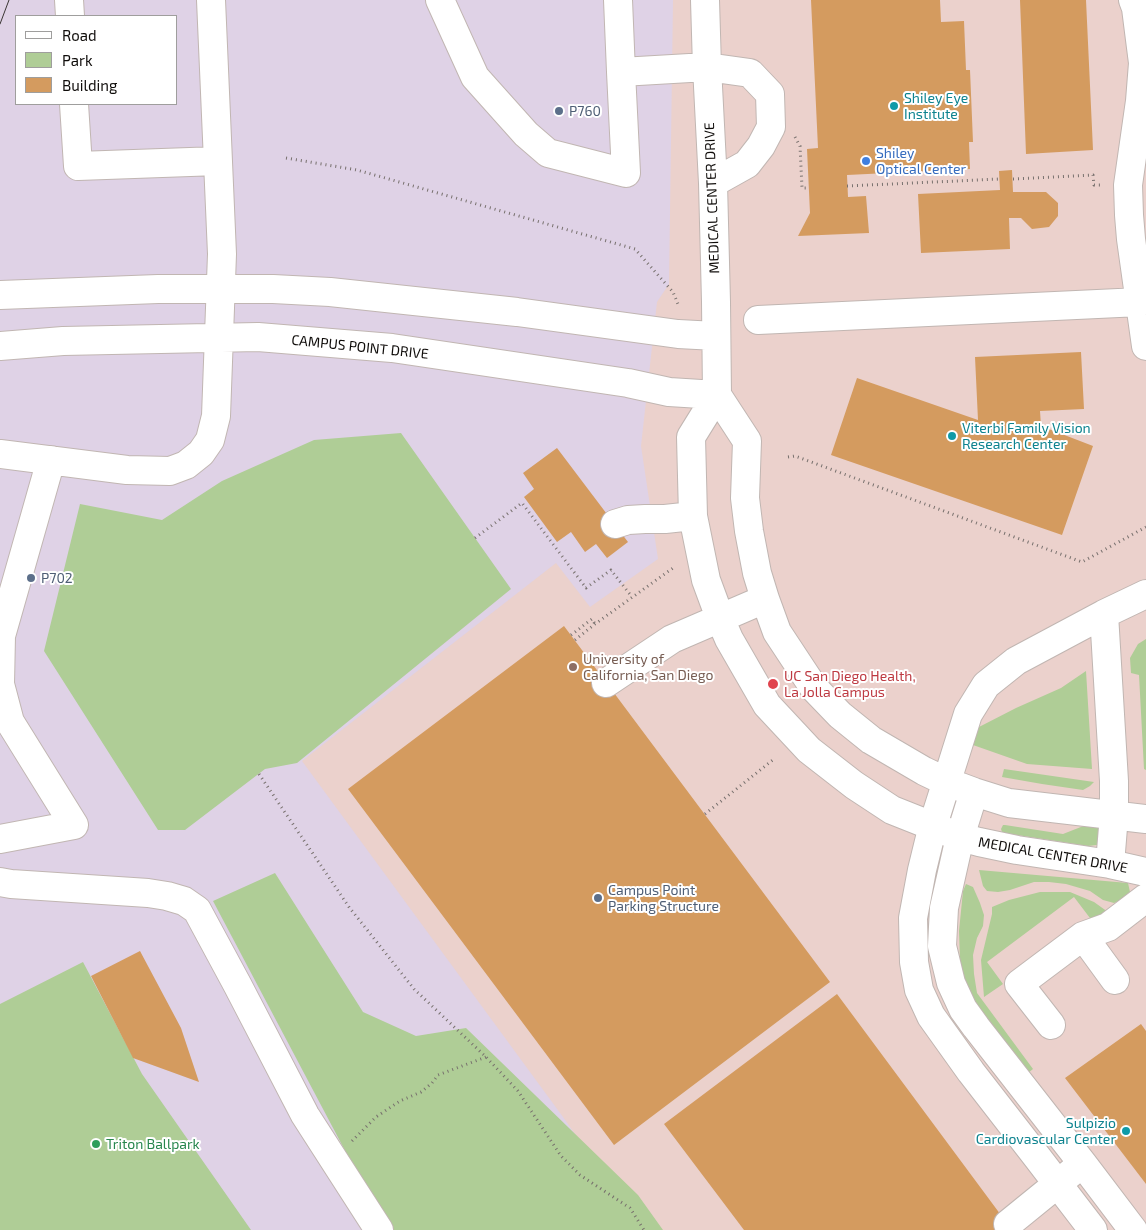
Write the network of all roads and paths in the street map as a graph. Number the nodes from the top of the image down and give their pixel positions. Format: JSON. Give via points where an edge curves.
{"nodes":[{"id":1,"x":69,"y":0,"type":"edge"},
{"id":2,"x":211,"y":0,"type":"edge"},
{"id":3,"x":440,"y":0,"type":"edge"},
{"id":4,"x":618,"y":0,"type":"edge"},
{"id":5,"x":706,"y":0,"type":"edge"},
{"id":6,"x":1133,"y":0,"type":"edge"},
{"id":7,"x":70,"y":15,"type":"edge"},
{"id":8,"x":707,"y":67,"type":"junction"},
{"id":9,"x":621,"y":72,"type":"junction"},
{"id":10,"x":74,"y":105,"type":"edge"},
{"id":11,"x":792,"y":129,"type":"dead end"},
{"id":12,"x":286,"y":158,"type":"dead end"},
{"id":13,"x":218,"y":161,"type":"junction"},
{"id":14,"x":1000,"y":179,"type":"dead end"},
{"id":15,"x":1013,"y":179,"type":"dead end"},
{"id":16,"x":713,"y":183,"type":"junction"},
{"id":17,"x":1128,"y":185,"type":"junction"},
{"id":18,"x":848,"y":186,"type":"dead end"},
{"id":19,"x":809,"y":188,"type":"dead end"},
{"id":20,"x":221,"y":289,"type":"junction"},
{"id":21,"x":0,"y":295,"type":"edge"},
{"id":22,"x":1140,"y":302,"type":"junction"},
{"id":23,"x":678,"y":304,"type":"dead end"},
{"id":24,"x":758,"y":320,"type":"dead end"},
{"id":25,"x":716,"y":336,"type":"junction"},
{"id":26,"x":219,"y":337,"type":"junction"},
{"id":27,"x":0,"y":346,"type":"edge"},
{"id":28,"x":1146,"y":346,"type":"edge"},
{"id":29,"x":717,"y":395,"type":"junction"},
{"id":30,"x":0,"y":454,"type":"edge"},
{"id":31,"x":788,"y":457,"type":"dead end"},
{"id":32,"x":51,"y":460,"type":"junction"},
{"id":33,"x":693,"y":516,"type":"junction"},
{"id":34,"x":615,"y":524,"type":"dead end"},
{"id":35,"x":1146,"y":527,"type":"edge"},
{"id":36,"x":475,"y":538,"type":"dead end"},
{"id":37,"x":673,"y":568,"type":"dead end"},
{"id":38,"x":1146,"y":594,"type":"edge"},
{"id":39,"x":632,"y":597,"type":"junction"},
{"id":40,"x":765,"y":599,"type":"junction"},
{"id":41,"x":1104,"y":614,"type":"junction"},
{"id":42,"x":720,"y":618,"type":"junction"},
{"id":43,"x":594,"y":625,"type":"junction"},
{"id":44,"x":571,"y":635,"type":"dead end"},
{"id":45,"x":575,"y":640,"type":"dead end"},
{"id":46,"x":606,"y":682,"type":"dead end"},
{"id":47,"x":0,"y":684,"type":"edge"},
{"id":48,"x":774,"y":759,"type":"dead end"},
{"id":49,"x":259,"y":774,"type":"dead end"},
{"id":50,"x":947,"y":782,"type":"junction"},
{"id":51,"x":974,"y":792,"type":"junction"},
{"id":52,"x":705,"y":814,"type":"dead end"},
{"id":53,"x":1114,"y":816,"type":"junction"},
{"id":54,"x":1146,"y":819,"type":"edge"},
{"id":55,"x":933,"y":825,"type":"junction"},
{"id":56,"x":960,"y":836,"type":"junction"},
{"id":57,"x":0,"y":838,"type":"edge"},
{"id":58,"x":1110,"y":864,"type":"junction"},
{"id":59,"x":1146,"y":872,"type":"edge"},
{"id":60,"x":0,"y":882,"type":"edge"},
{"id":61,"x":1146,"y":898,"type":"edge"},
{"id":62,"x":1083,"y":936,"type":"junction"},
{"id":63,"x":1115,"y":980,"type":"dead end"},
{"id":64,"x":1051,"y":1025,"type":"dead end"},
{"id":65,"x":486,"y":1057,"type":"junction"},
{"id":66,"x":334,"y":1158,"type":"junction"},
{"id":67,"x":1088,"y":1171,"type":"junction"},
{"id":68,"x":1063,"y":1191,"type":"junction"},
{"id":69,"x":1017,"y":1227,"type":"edge"},
{"id":70,"x":379,"y":1230,"type":"edge"},
{"id":71,"x":644,"y":1230,"type":"edge"},
{"id":72,"x":1093,"y":1230,"type":"edge"},
{"id":73,"x":1133,"y":1230,"type":"edge"}],
"edges":[{"from":1,"to":7,"type":"street"},
{"from":2,"to":13,"type":"street"},
{"from":3,"to":9,"type":"street","via":[[475,77],[526,134],[548,153],[626,172]]},
{"from":4,"to":9,"type":"street"},
{"from":5,"to":8,"type":"street","name":"MEDICAL CENTER DRIVE"},
{"from":6,"to":17,"type":"street","via":[[1143,63]]},
{"from":8,"to":9,"type":"street"},
{"from":8,"to":16,"type":"street","name":"MEDICAL CENTER DRIVE"},
{"from":8,"to":16,"type":"street","via":[[750,73],[770,94],[771,128],[761,146],[747,164]]},
{"from":10,"to":13,"type":"street","via":[[78,166]]},
{"from":11,"to":19,"type":"path","via":[[800,146],[802,188]]},
{"from":12,"to":23,"type":"path","via":[[357,170],[635,249],[673,292]]},
{"from":13,"to":20,"type":"street"},
{"from":14,"to":18,"type":"path"},
{"from":15,"to":17,"type":"path","via":[[1093,176],[1094,185]]},
{"from":16,"to":25,"type":"street","name":"MEDICAL CENTER DRIVE"},
{"from":17,"to":22,"type":"street","via":[[1131,239]]},
{"from":20,"to":21,"type":"street"},
{"from":20,"to":25,"type":"street","via":[[364,295]]},
{"from":20,"to":26,"type":"street"},
{"from":22,"to":24,"type":"street"},
{"from":22,"to":28,"type":"street"},
{"from":25,"to":29,"type":"street","name":"MEDICAL CENTER DRIVE"},
{"from":26,"to":27,"type":"street","name":"CAMPUS POINT DRIVE"},
{"from":26,"to":29,"type":"street","name":"CAMPUS POINT DRIVE","via":[[392,348],[669,392]]},
{"from":26,"to":32,"type":"street","via":[[216,416],[210,440],[186,465],[170,471],[127,470]]},
{"from":29,"to":33,"type":"street","name":"MEDICAL CENTER DRIVE","via":[[691,436]]},
{"from":29,"to":40,"type":"street","via":[[747,441],[745,498],[757,573]]},
{"from":30,"to":32,"type":"street"},
{"from":31,"to":35,"type":"path","via":[[795,456],[1082,562]]},
{"from":32,"to":47,"type":"street","via":[[1,636]]},
{"from":33,"to":34,"type":"street","via":[[628,520]]},
{"from":33,"to":42,"type":"street","name":"MEDICAL CENTER DRIVE","via":[[706,580]]},
{"from":36,"to":39,"type":"path","via":[[522,503],[586,588],[611,570]]},
{"from":37,"to":39,"type":"path"},
{"from":38,"to":41,"type":"street"},
{"from":39,"to":43,"type":"path"},
{"from":40,"to":42,"type":"street"},
{"from":40,"to":50,"type":"street","via":[[777,632],[814,688],[840,715],[872,740]]},
{"from":41,"to":50,"type":"street","via":[[1016,661],[986,685],[968,714]]},
{"from":41,"to":53,"type":"street"},
{"from":42,"to":46,"type":"street","via":[[672,639]]},
{"from":42,"to":55,"type":"street","name":"MEDICAL CENTER DRIVE","via":[[768,706],[809,750],[892,810]]},
{"from":43,"to":44,"type":"path","via":[[592,619]]},
{"from":43,"to":45,"type":"path"},
{"from":47,"to":57,"type":"street","via":[[10,722],[74,825]]},
{"from":48,"to":52,"type":"path"},
{"from":49,"to":65,"type":"path","via":[[348,907],[414,989]]},
{"from":50,"to":51,"type":"street"},
{"from":50,"to":55,"type":"street"},
{"from":51,"to":53,"type":"street","via":[[1009,803]]},
{"from":51,"to":56,"type":"street","name":"MEDICAL CENTER DRIVE"},
{"from":53,"to":54,"type":"street"},
{"from":53,"to":58,"type":"street"},
{"from":55,"to":56,"type":"street","name":"MEDICAL CENTER DRIVE"},
{"from":55,"to":68,"type":"street","via":[[913,918],[914,962],[919,990],[932,1016],[965,1064]]},
{"from":56,"to":58,"type":"street","name":"MEDICAL CENTER DRIVE","via":[[1018,850]]},
{"from":56,"to":67,"type":"street","name":"MEDICAL CENTER DRIVE","via":[[944,908],[942,946],[951,983],[976,1027]]},
{"from":58,"to":59,"type":"street","name":"MEDICAL CENTER DRIVE"},
{"from":60,"to":66,"type":"street","via":[[148,893],[167,896],[197,910],[305,1115]]},
{"from":61,"to":62,"type":"street","via":[[1108,927]]},
{"from":62,"to":63,"type":"street"},
{"from":62,"to":64,"type":"street","via":[[1019,984]]},
{"from":65,"to":66,"type":"path","via":[[438,1075],[421,1092],[400,1101],[376,1118]]},
{"from":65,"to":71,"type":"path","via":[[518,1091],[561,1156],[580,1175],[630,1208]]},
{"from":66,"to":70,"type":"street"},
{"from":67,"to":68,"type":"street"},
{"from":67,"to":73,"type":"street","name":"MEDICAL CENTER DRIVE"},
{"from":68,"to":69,"type":"street"},
{"from":68,"to":72,"type":"street"}]}
